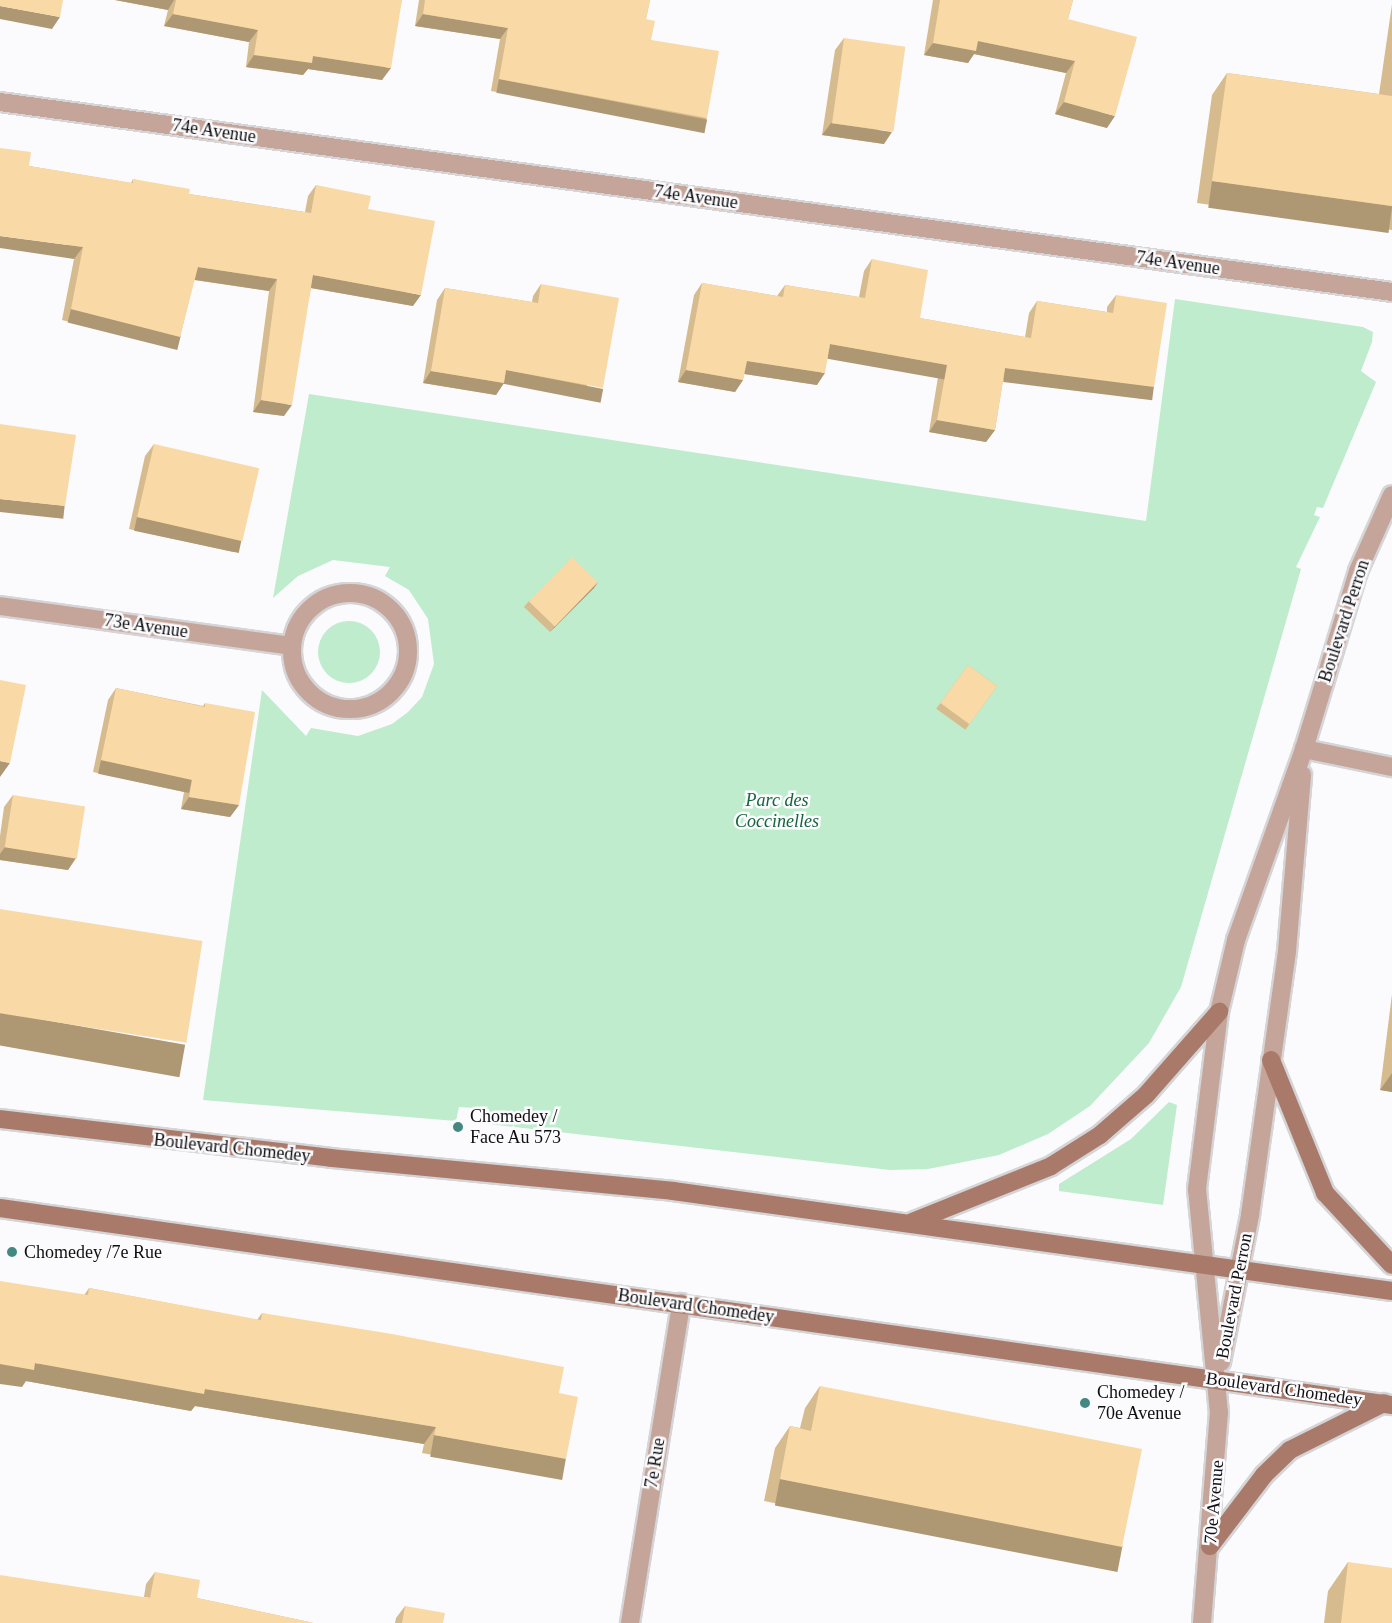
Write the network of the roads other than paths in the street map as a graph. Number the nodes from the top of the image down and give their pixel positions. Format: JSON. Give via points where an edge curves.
{"nodes":[{"id":1,"x":0,"y":102,"type":"edge"},
{"id":2,"x":1392,"y":292,"type":"edge"},
{"id":3,"x":1392,"y":495,"type":"edge"},
{"id":4,"x":0,"y":606,"type":"edge"},
{"id":5,"x":291,"y":646,"type":"junction"},
{"id":6,"x":1304,"y":749,"type":"junction"},
{"id":7,"x":1392,"y":767,"type":"edge"},
{"id":8,"x":1219,"y":1012,"type":"junction"},
{"id":9,"x":1271,"y":1060,"type":"junction"},
{"id":10,"x":0,"y":1119,"type":"edge"},
{"id":11,"x":0,"y":1208,"type":"edge"},
{"id":12,"x":910,"y":1222,"type":"junction"},
{"id":13,"x":1204,"y":1262,"type":"junction"},
{"id":14,"x":1392,"y":1265,"type":"edge"},
{"id":15,"x":1240,"y":1267,"type":"junction"},
{"id":16,"x":1392,"y":1291,"type":"edge"},
{"id":17,"x":681,"y":1304,"type":"junction"},
{"id":18,"x":1218,"y":1380,"type":"junction"},
{"id":19,"x":1388,"y":1404,"type":"edge"},
{"id":20,"x":1210,"y":1546,"type":"junction"},
{"id":21,"x":630,"y":1623,"type":"edge"},
{"id":22,"x":1202,"y":1623,"type":"edge"}],
"edges":[{"from":1,"to":2,"type":"street","name":"74e Avenue"},
{"from":3,"to":6,"type":"street","name":"Boulevard Perron","via":[[1358,571]]},
{"from":4,"to":5,"type":"street","name":"73e Avenue"},
{"from":5,"to":5,"type":"street","via":[[302,686],[316,700],[345,710],[366,708],[392,692],[408,655],[397,617],[382,603],[354,593],[316,604],[301,618]]},
{"from":6,"to":7,"type":"street"},
{"from":6,"to":8,"type":"street","name":"Boulevard Perron","via":[[1236,940]]},
{"from":6,"to":9,"type":"street","name":"Boulevard Perron"},
{"from":8,"to":12,"type":"street","via":[[1146,1095],[1100,1135],[1043,1169]]},
{"from":8,"to":13,"type":"street","name":"Boulevard Perron","via":[[1197,1189]]},
{"from":9,"to":14,"type":"street","via":[[1325,1193]]},
{"from":9,"to":15,"type":"street","name":"Boulevard Perron"},
{"from":10,"to":12,"type":"street","name":"Boulevard Chomedey","via":[[331,1158],[578,1180]]},
{"from":11,"to":17,"type":"street","name":"Boulevard Chomedey"},
{"from":12,"to":13,"type":"street","name":"Boulevard Chomedey"},
{"from":13,"to":15,"type":"street","name":"Boulevard Chomedey"},
{"from":13,"to":18,"type":"street","name":"Boulevard Perron"},
{"from":15,"to":16,"type":"street","name":"Boulevard Chomedey"},
{"from":15,"to":18,"type":"street","name":"Boulevard Perron"},
{"from":17,"to":18,"type":"street","name":"Boulevard Chomedey"},
{"from":17,"to":21,"type":"street","name":"7e Rue"},
{"from":18,"to":19,"type":"street","name":"Boulevard Chomedey"},
{"from":18,"to":20,"type":"street","name":"70e Avenue"},
{"from":19,"to":20,"type":"street","via":[[1290,1450]]},
{"from":20,"to":22,"type":"street","name":"70e Avenue"}]}
